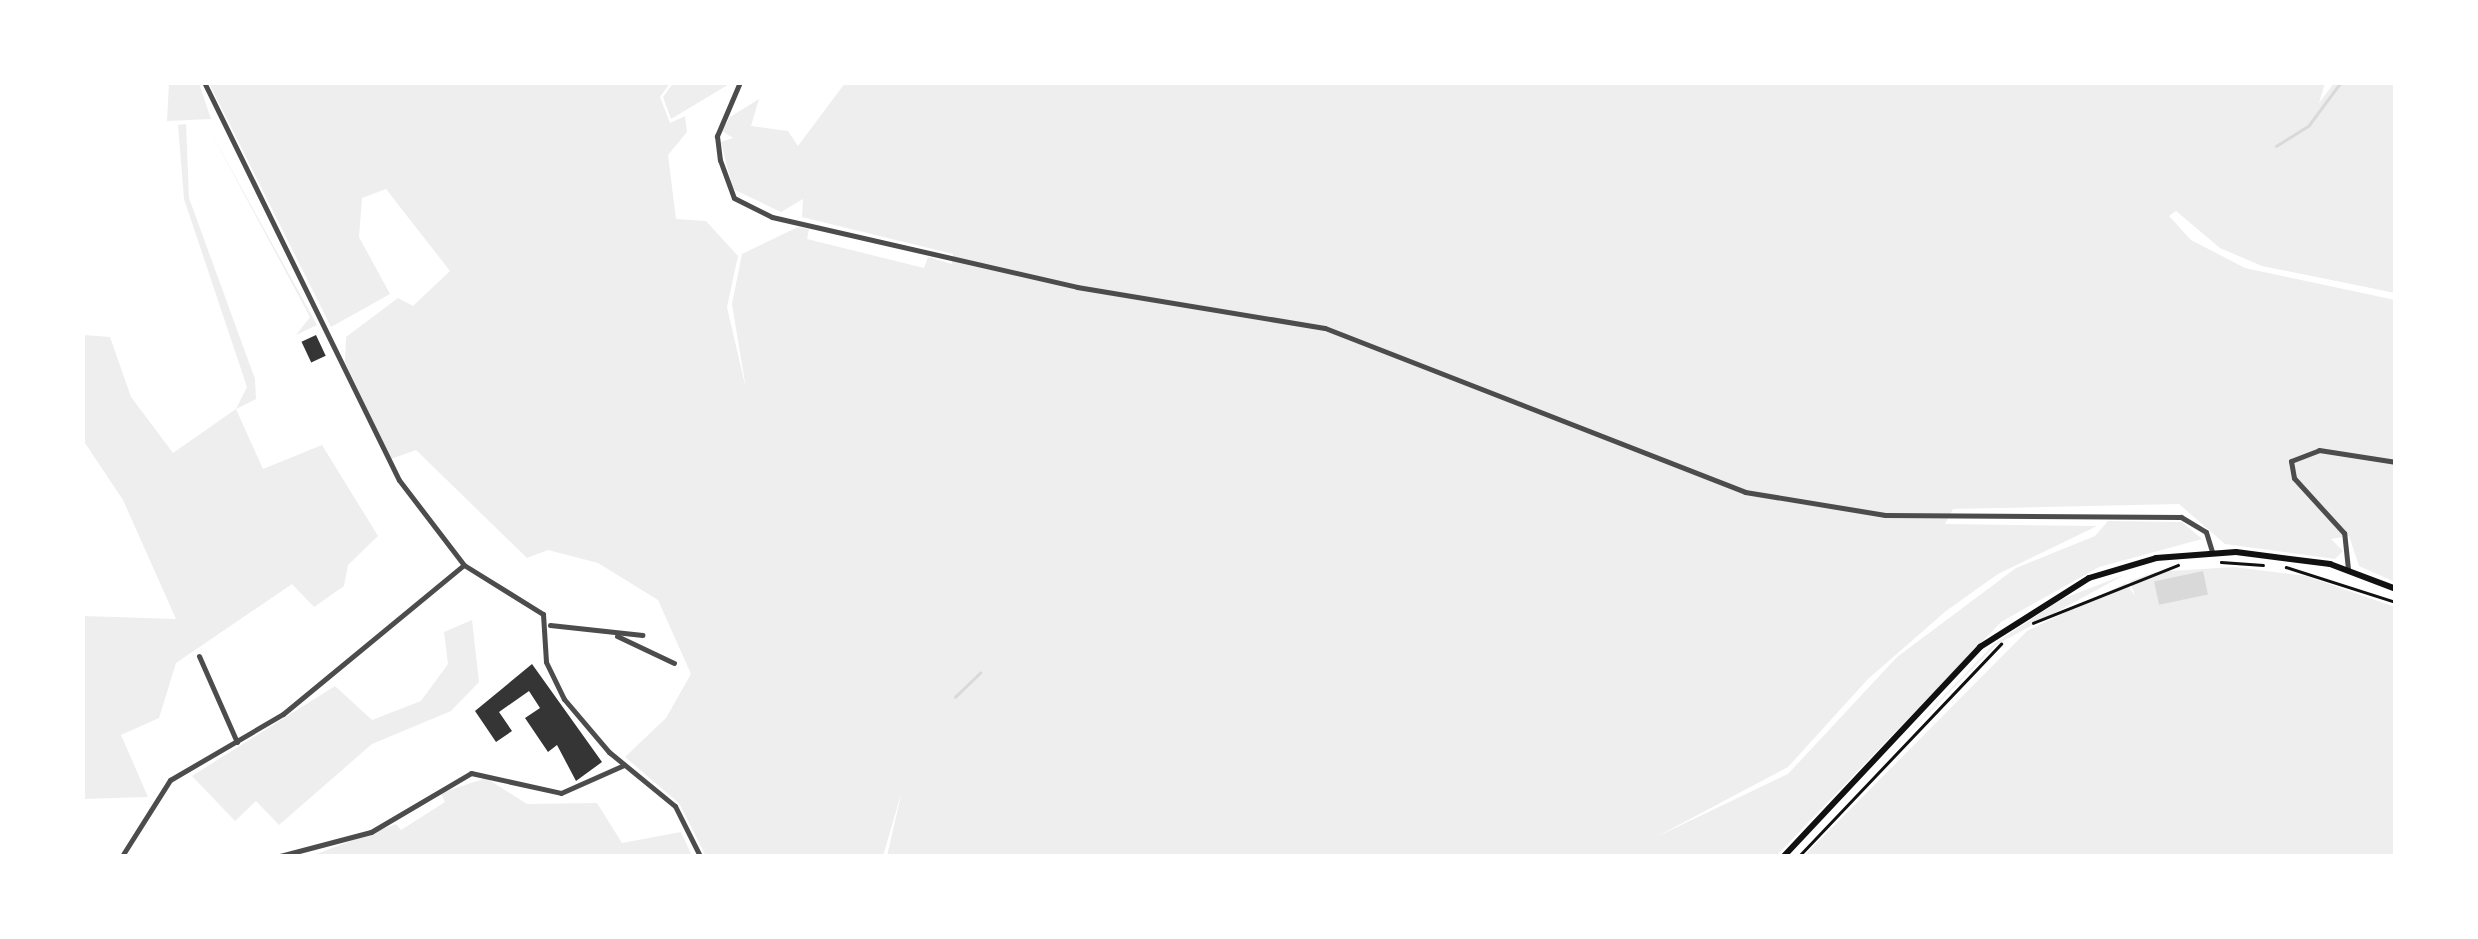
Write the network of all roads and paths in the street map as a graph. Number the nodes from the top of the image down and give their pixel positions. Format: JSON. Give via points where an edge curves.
{"nodes":[{"id":1,"x":204,"y":82,"type":"edge"},
{"id":2,"x":740,"y":82,"type":"edge"},
{"id":3,"x":2396,"y":462,"type":"edge"},
{"id":4,"x":2212,"y":552,"type":"junction"},
{"id":5,"x":2213,"y":562,"type":"dead end"},
{"id":6,"x":2190,"y":564,"type":"dead end"},
{"id":7,"x":464,"y":565,"type":"junction"},
{"id":8,"x":2348,"y":570,"type":"junction"},
{"id":9,"x":2396,"y":590,"type":"edge"},
{"id":10,"x":2396,"y":602,"type":"edge"},
{"id":11,"x":550,"y":624,"type":"junction"},
{"id":12,"x":2018,"y":632,"type":"dead end"},
{"id":13,"x":614,"y":634,"type":"junction"},
{"id":14,"x":642,"y":635,"type":"dead end"},
{"id":15,"x":2006,"y":640,"type":"dead end"},
{"id":16,"x":199,"y":656,"type":"dead end"},
{"id":17,"x":674,"y":664,"type":"dead end"},
{"id":18,"x":237,"y":742,"type":"junction"},
{"id":19,"x":624,"y":765,"type":"junction"},
{"id":20,"x":122,"y":856,"type":"edge"},
{"id":21,"x":280,"y":856,"type":"edge"},
{"id":22,"x":700,"y":856,"type":"edge"},
{"id":23,"x":1784,"y":856,"type":"edge"},
{"id":24,"x":1799,"y":856,"type":"edge"}],
"edges":[{"from":1,"to":7,"type":"street","via":[[392,470]]},
{"from":2,"to":4,"type":"street","via":[[718,136],[720,160],[734,198],[772,216],[1077,287],[1325,328],[1745,492],[1884,515],[2181,517],[2206,532]]},
{"from":3,"to":8,"type":"street","via":[[2319,450],[2291,461],[2294,478],[2344,532]]},
{"from":4,"to":8,"type":"main road"},
{"from":4,"to":23,"type":"main road","via":[[2124,565],[2024,612],[1956,671]]},
{"from":5,"to":10,"type":"path","via":[[2307,570]]},
{"from":6,"to":12,"type":"path","via":[[2127,579]]},
{"from":7,"to":11,"type":"street"},
{"from":7,"to":18,"type":"street"},
{"from":8,"to":9,"type":"main road"},
{"from":11,"to":13,"type":"street"},
{"from":11,"to":19,"type":"street","via":[[544,652],[558,690]]},
{"from":13,"to":14,"type":"street"},
{"from":13,"to":17,"type":"street"},
{"from":15,"to":24,"type":"path"},
{"from":16,"to":18,"type":"street"},
{"from":18,"to":20,"type":"street","via":[[170,780]]},
{"from":19,"to":21,"type":"street","via":[[561,792],[471,773],[354,839]]},
{"from":19,"to":22,"type":"street","via":[[675,806]]}]}
